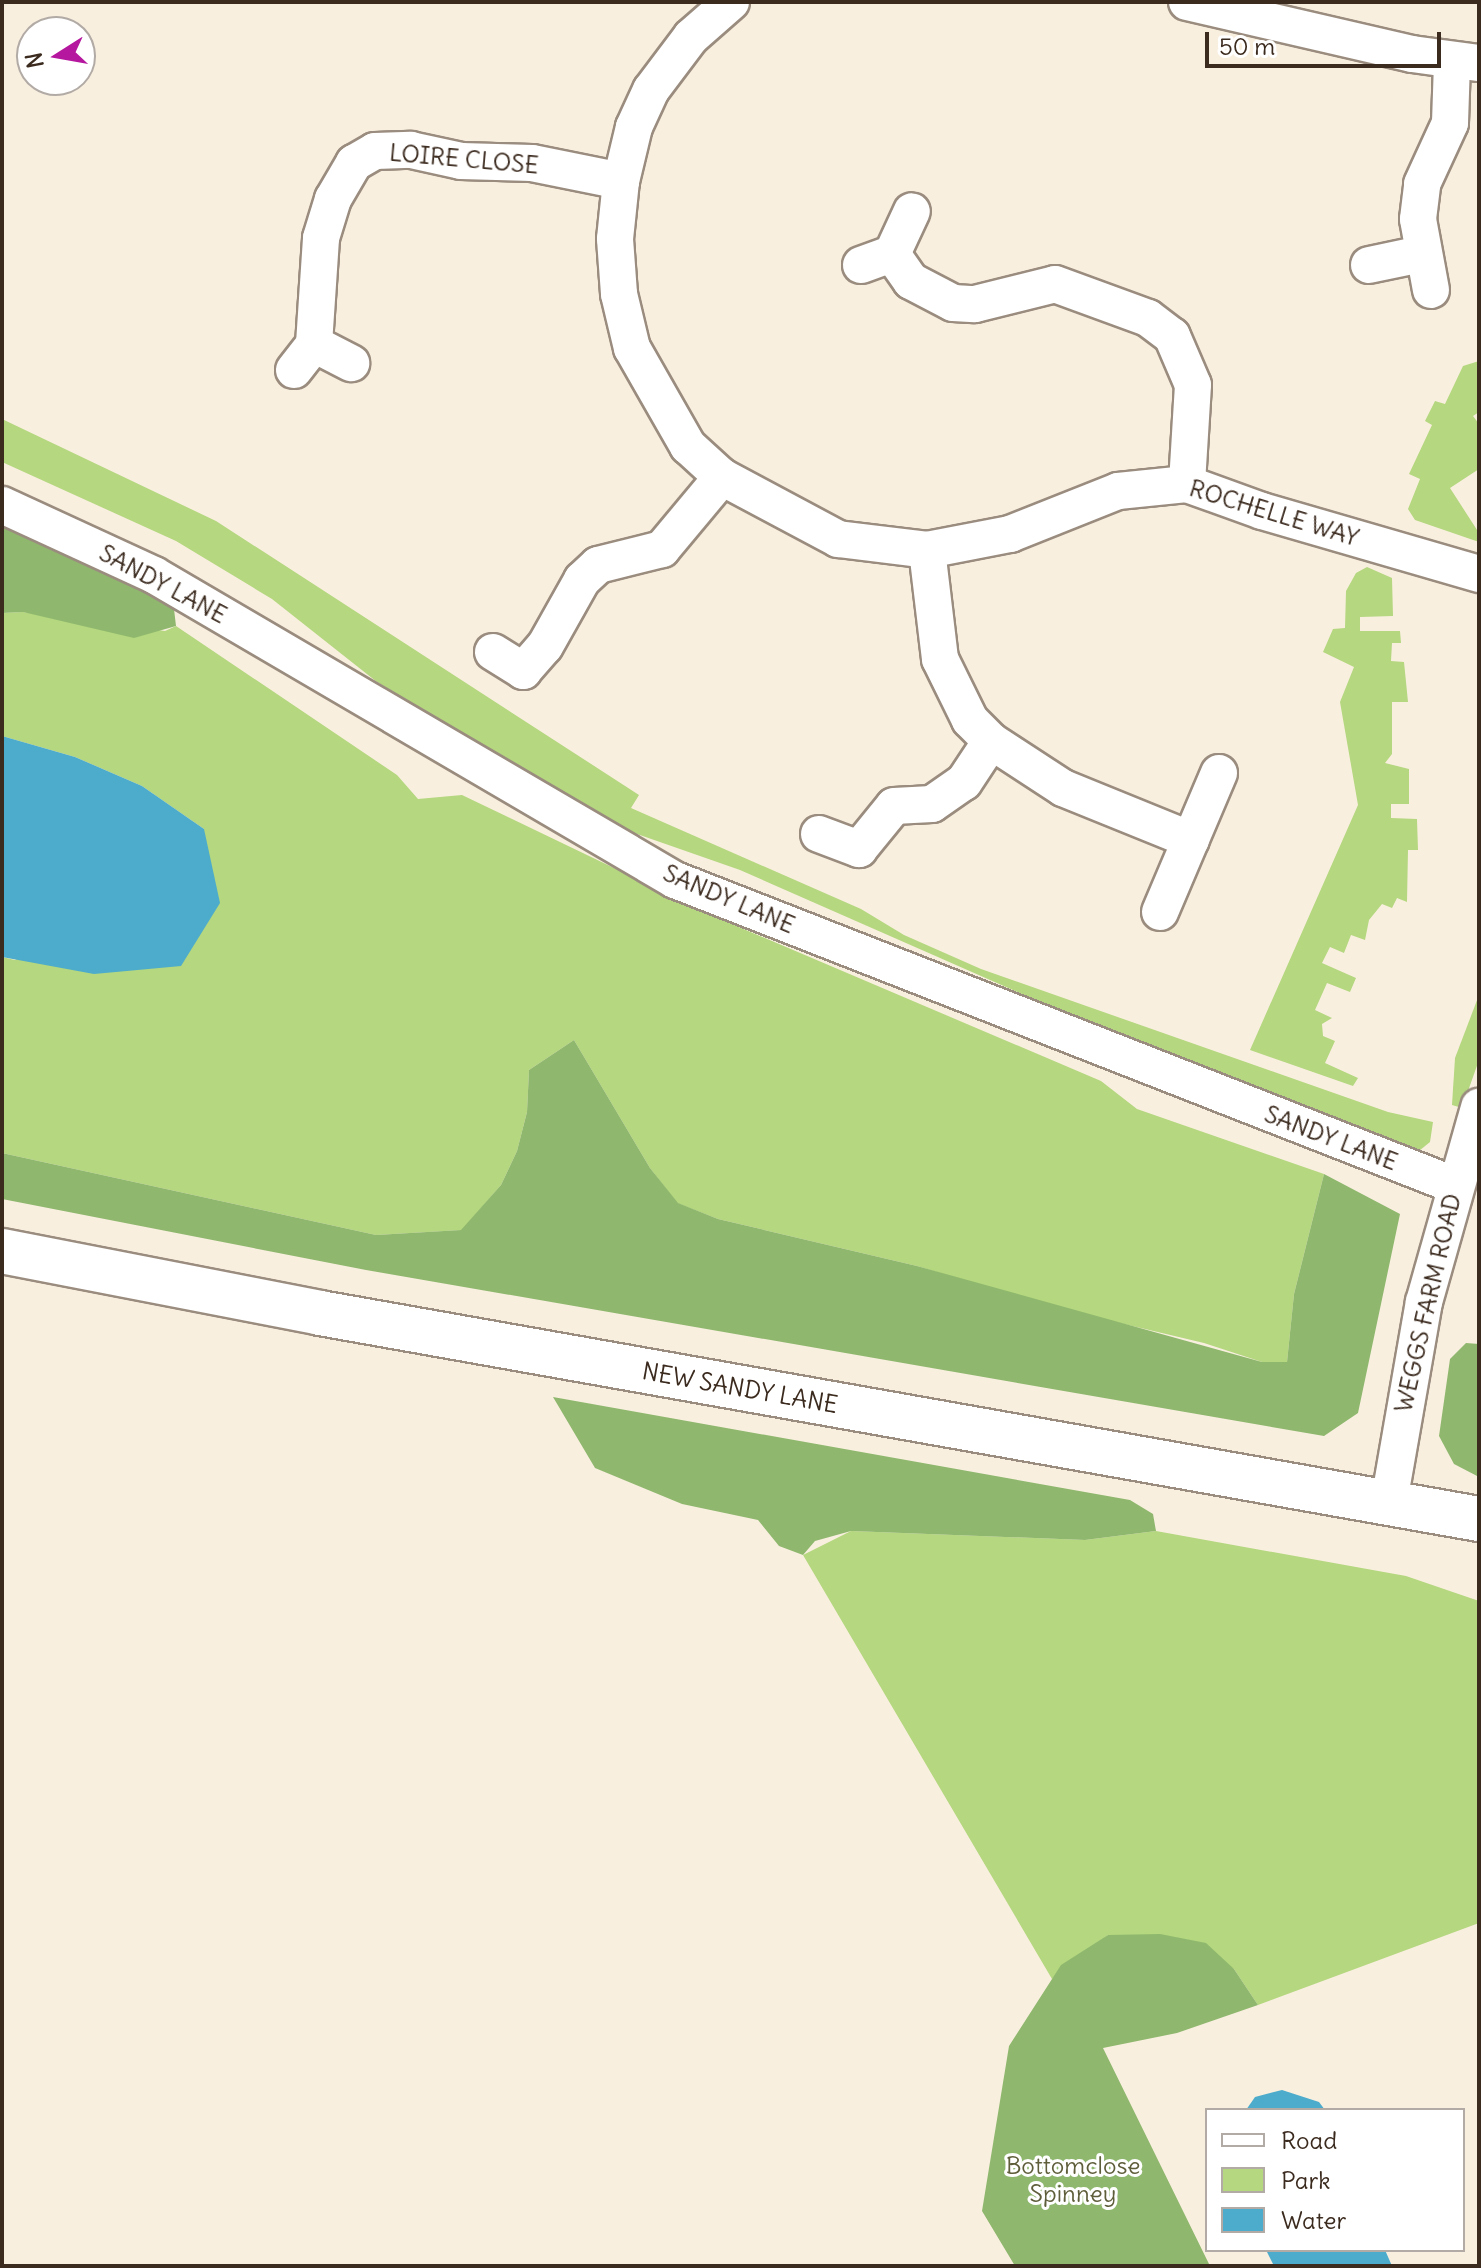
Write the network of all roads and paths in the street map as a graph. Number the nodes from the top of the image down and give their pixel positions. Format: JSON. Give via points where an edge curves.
{"nodes":[{"id":1,"x":1187,"y":2,"type":"edge"},
{"id":2,"x":715,"y":7,"type":"edge"},
{"id":3,"x":1465,"y":63,"type":"edge"},
{"id":4,"x":621,"y":181,"type":"junction"},
{"id":5,"x":912,"y":211,"type":"dead end"},
{"id":6,"x":1421,"y":254,"type":"junction"},
{"id":7,"x":1369,"y":265,"type":"dead end"},
{"id":8,"x":1431,"y":290,"type":"dead end"},
{"id":9,"x":351,"y":363,"type":"dead end"},
{"id":10,"x":722,"y":477,"type":"junction"},
{"id":11,"x":1187,"y":484,"type":"junction"},
{"id":12,"x":2,"y":505,"type":"edge"},
{"id":13,"x":927,"y":550,"type":"junction"},
{"id":14,"x":1479,"y":574,"type":"edge"},
{"id":15,"x":493,"y":652,"type":"dead end"},
{"id":16,"x":991,"y":741,"type":"junction"},
{"id":17,"x":1219,"y":773,"type":"dead end"},
{"id":18,"x":819,"y":834,"type":"dead end"},
{"id":19,"x":1191,"y":840,"type":"junction"},
{"id":20,"x":1160,"y":912,"type":"dead end"},
{"id":21,"x":1479,"y":1107,"type":"edge"},
{"id":22,"x":1454,"y":1185,"type":"junction"},
{"id":23,"x":2,"y":1251,"type":"edge"},
{"id":24,"x":1389,"y":1502,"type":"junction"},
{"id":25,"x":1479,"y":1519,"type":"edge"}],
"edges":[{"from":1,"to":3,"type":"street"},
{"from":2,"to":4,"type":"street","name":"ROCHELLE WAY","via":[[651,90],[634,127]]},
{"from":3,"to":6,"type":"street","via":[[1450,123],[1422,184]]},
{"from":4,"to":9,"type":"street","name":"LOIRE CLOSE","via":[[532,163],[461,161],[411,150],[375,151],[354,163],[333,199],[321,238],[304,357]]},
{"from":4,"to":10,"type":"street","name":"ROCHELLE WAY","via":[[615,239],[619,294],[632,348],[688,446]]},
{"from":5,"to":11,"type":"street","via":[[877,260],[953,303],[975,304],[1055,284],[1148,318],[1172,336],[1193,385]]},
{"from":6,"to":7,"type":"street"},
{"from":6,"to":8,"type":"street"},
{"from":10,"to":13,"type":"street","name":"ROCHELLE WAY","via":[[838,539]]},
{"from":10,"to":15,"type":"street","via":[[662,549],[644,558],[619,558],[590,573],[568,598],[545,646],[523,671]]},
{"from":11,"to":13,"type":"street","name":"ROCHELLE WAY","via":[[1118,491],[1010,534]]},
{"from":11,"to":14,"type":"street","name":"ROCHELLE WAY"},
{"from":12,"to":22,"type":"street","name":"SANDY LANE","via":[[154,575],[675,880]]},
{"from":13,"to":16,"type":"street","via":[[940,659],[970,720]]},
{"from":16,"to":18,"type":"street","via":[[964,782],[932,804],[894,806],[859,849]]},
{"from":16,"to":19,"type":"street","via":[[1063,788]]},
{"from":17,"to":19,"type":"street"},
{"from":19,"to":20,"type":"street"},
{"from":21,"to":22,"type":"street","name":"WEGGS FARM ROAD"},
{"from":22,"to":24,"type":"street","name":"WEGGS FARM ROAD","via":[[1424,1302]]},
{"from":23,"to":24,"type":"street","name":"NEW SANDY LANE","via":[[351,1319]]},
{"from":24,"to":25,"type":"street","name":"NEW SANDY LANE"}]}
